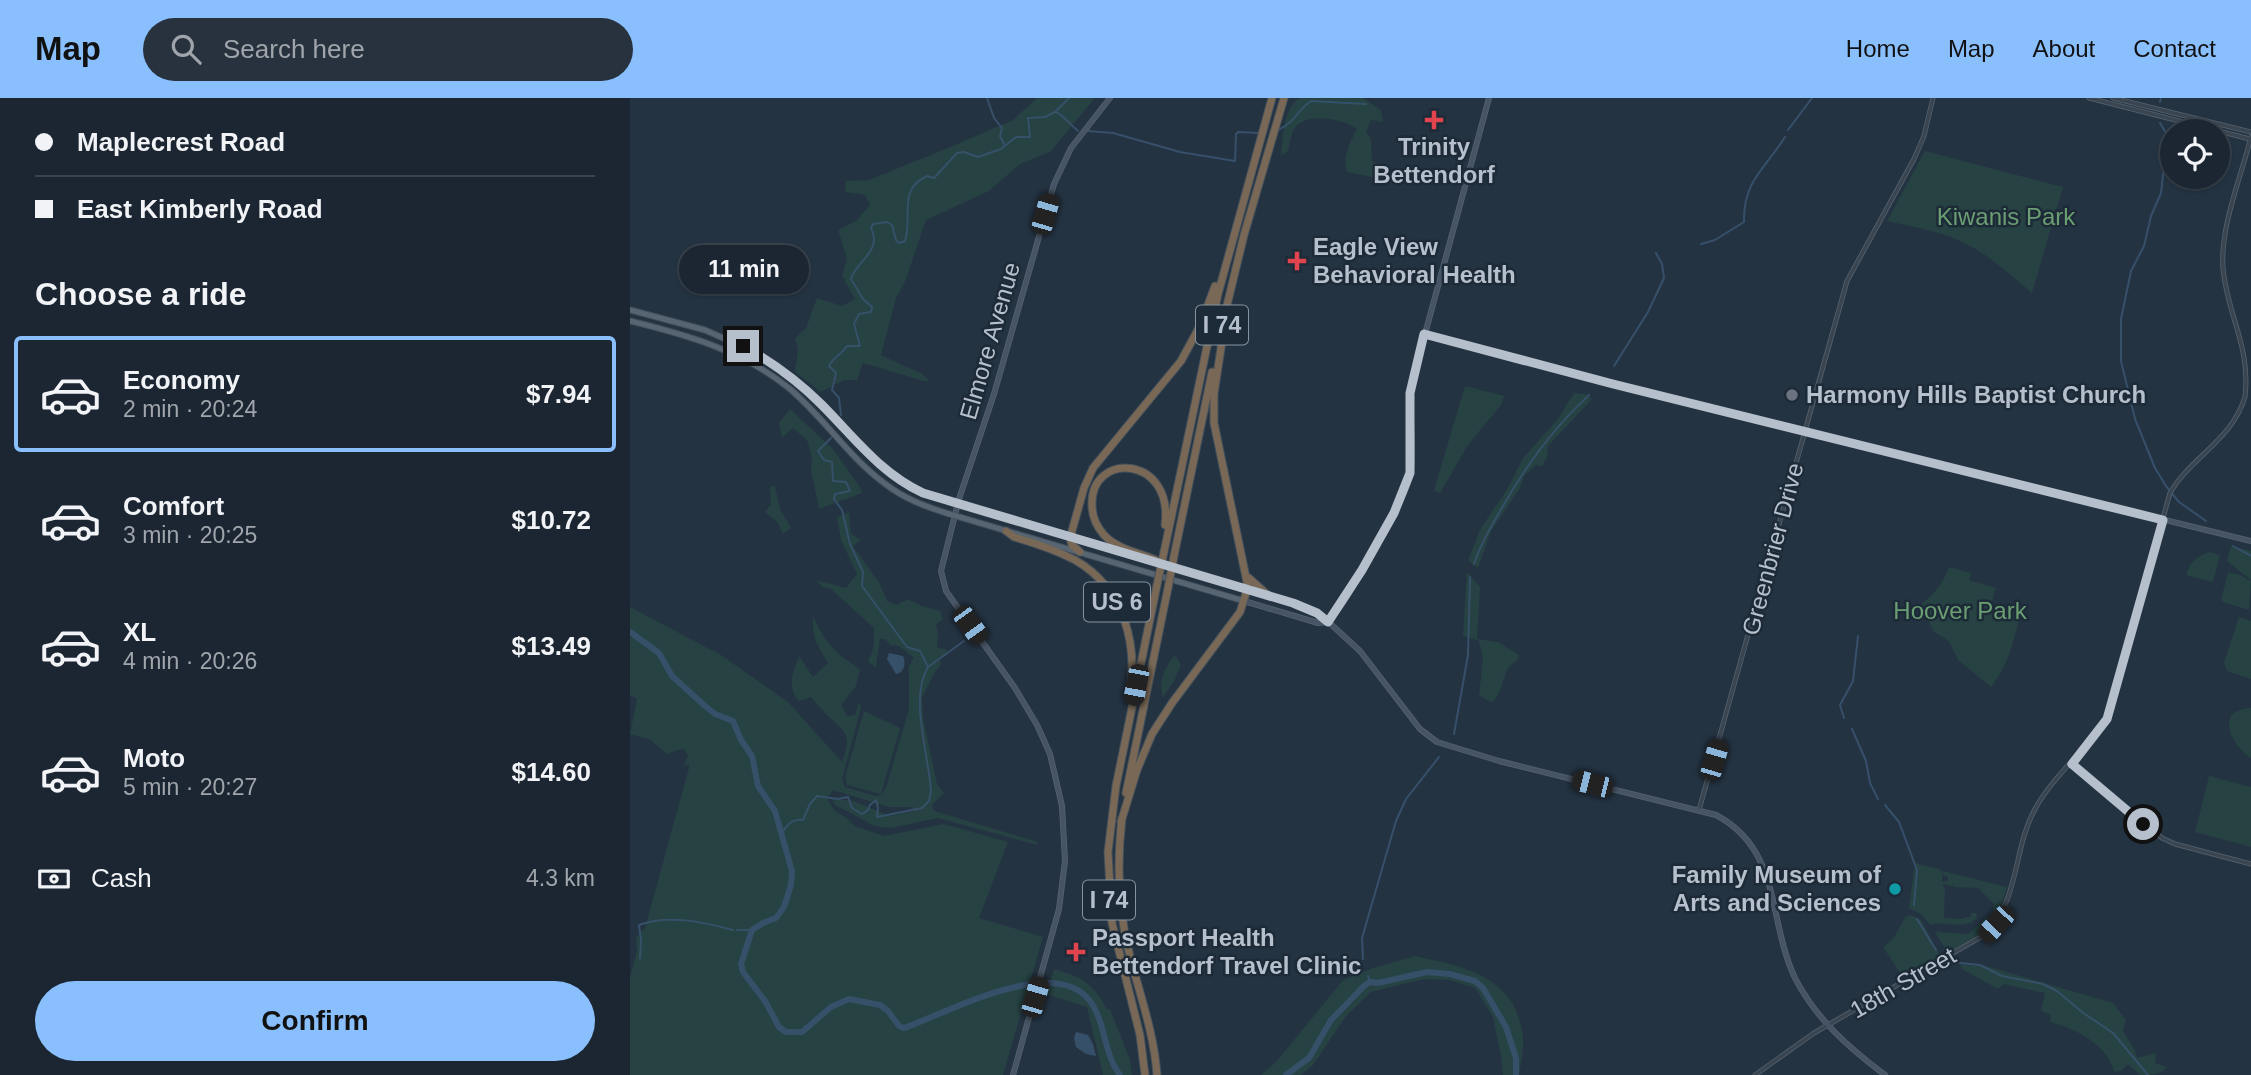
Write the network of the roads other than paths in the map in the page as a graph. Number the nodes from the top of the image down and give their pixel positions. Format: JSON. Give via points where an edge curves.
{"nodes":[{"id":1,"x":1110,"y":98,"type":"edge"},
{"id":2,"x":1272,"y":98,"type":"edge"},
{"id":3,"x":1284,"y":98,"type":"edge"},
{"id":4,"x":1489,"y":98,"type":"edge"},
{"id":5,"x":1933,"y":98,"type":"edge"},
{"id":6,"x":2089,"y":98,"type":"edge"},
{"id":7,"x":2113,"y":98,"type":"edge"},
{"id":8,"x":2251,"y":136,"type":"edge"},
{"id":9,"x":1225,"y":263,"type":"junction"},
{"id":10,"x":630,"y":310,"type":"edge"},
{"id":11,"x":630,"y":321,"type":"edge"},
{"id":12,"x":1223,"y":322,"type":"junction"},
{"id":13,"x":1424,"y":334,"type":"junction"},
{"id":14,"x":1806,"y":431,"type":"junction"},
{"id":15,"x":958,"y":505,"type":"junction"},
{"id":16,"x":956,"y":516,"type":"junction"},
{"id":17,"x":2163,"y":520,"type":"junction"},
{"id":18,"x":1006,"y":531,"type":"junction"},
{"id":19,"x":1070,"y":538,"type":"junction"},
{"id":20,"x":2251,"y":541,"type":"edge"},
{"id":21,"x":1080,"y":552,"type":"junction"},
{"id":22,"x":1163,"y":552,"type":"junction"},
{"id":23,"x":1164,"y":567,"type":"junction"},
{"id":24,"x":1248,"y":576,"type":"junction"},
{"id":25,"x":1247,"y":590,"type":"junction"},
{"id":26,"x":1269,"y":596,"type":"junction"},
{"id":27,"x":1244,"y":601,"type":"junction"},
{"id":28,"x":1328,"y":622,"type":"junction"},
{"id":29,"x":1126,"y":734,"type":"junction"},
{"id":30,"x":2072,"y":764,"type":"junction"},
{"id":31,"x":1699,"y":810,"type":"junction"},
{"id":32,"x":1121,"y":822,"type":"junction"},
{"id":33,"x":2251,"y":864,"type":"edge"},
{"id":34,"x":1828,"y":1026,"type":"junction"},
{"id":35,"x":1156,"y":1072,"type":"edge"},
{"id":36,"x":1013,"y":1075,"type":"edge"},
{"id":37,"x":1145,"y":1075,"type":"edge"},
{"id":38,"x":1755,"y":1075,"type":"edge"},
{"id":39,"x":1885,"y":1075,"type":"edge"}],
"edges":[{"from":1,"to":15,"type":"main road","name":"Elmore Avenue","via":[[1071,148],[1054,184]]},
{"from":2,"to":9,"type":"highway","number":"I 74"},
{"from":3,"to":12,"type":"highway","number":"I 74"},
{"from":4,"to":13,"type":"main road"},
{"from":5,"to":14,"type":"street","name":"Greenbrier Drive","via":[[1914,159],[1847,281]]},
{"from":6,"to":8,"type":"street"},
{"from":7,"to":8,"type":"street"},
{"from":8,"to":17,"type":"street","name":"18th Street","via":[[2223,262],[2225,283],[2248,350],[2247,386],[2227,433],[2175,484]]},
{"from":9,"to":19,"type":"highway","via":[[1181,361],[1093,468]]},
{"from":9,"to":22,"type":"highway","number":"I 74"},
{"from":10,"to":15,"type":"main road","number":"US 6","via":[[705,330],[759,354],[804,388],[885,470],[915,489]]},
{"from":11,"to":16,"type":"main road","number":"US 6","via":[[703,341],[754,364],[804,401],[885,484],[915,502]]},
{"from":12,"to":24,"type":"highway","via":[[1214,423]]},
{"from":12,"to":32,"type":"highway","number":"I 74","bridge":true},
{"from":13,"to":14,"type":"main road"},
{"from":13,"to":28,"type":"main road","via":[[1410,393],[1410,473],[1394,513]]},
{"from":14,"to":17,"type":"main road"},
{"from":14,"to":31,"type":"street","name":"Greenbrier Drive"},
{"from":15,"to":16,"type":"main road","name":"Elmore Avenue"},
{"from":15,"to":19,"type":"main road","number":"US 6"},
{"from":16,"to":18,"type":"main road","number":"US 6"},
{"from":16,"to":36,"type":"main road","name":"Elmore Avenue","via":[[941,579],[1021,697],[1049,754],[1062,806],[1065,840],[1059,909]]},
{"from":17,"to":20,"type":"main road"},
{"from":17,"to":30,"type":"street","name":"18th Street","via":[[2107,719]]},
{"from":18,"to":21,"type":"main road"},
{"from":18,"to":29,"type":"highway","number":"US 6","via":[[1082,564],[1115,598],[1132,654]]},
{"from":19,"to":21,"type":"highway"},
{"from":19,"to":23,"type":"main road","number":"US 6"},
{"from":21,"to":27,"type":"main road"},
{"from":22,"to":23,"type":"highway","number":"I 74","bridge":true},
{"from":22,"to":23,"type":"highway","via":[[1166,513],[1159,487],[1136,469],[1121,468],[1107,474],[1092,498],[1099,528],[1113,542]]},
{"from":23,"to":25,"type":"main road","number":"US 6"},
{"from":23,"to":29,"type":"highway","number":"I 74","bridge":true},
{"from":24,"to":25,"type":"highway"},
{"from":24,"to":26,"type":"highway"},
{"from":25,"to":26,"type":"main road"},
{"from":25,"to":27,"type":"highway"},
{"from":26,"to":28,"type":"main road","via":[[1312,611]]},
{"from":27,"to":28,"type":"main road"},
{"from":27,"to":32,"type":"highway","via":[[1152,734]]},
{"from":28,"to":31,"type":"main road","via":[[1360,651],[1415,723],[1437,742]]},
{"from":29,"to":37,"type":"highway","number":"I 74","via":[[1111,818],[1108,886]]},
{"from":30,"to":33,"type":"street","via":[[2162,838]]},
{"from":30,"to":34,"type":"street","name":"18th Street","via":[[2034,810],[2004,912],[1991,929]]},
{"from":31,"to":34,"type":"main road","via":[[1735,827],[1757,853],[1794,975]]},
{"from":32,"to":35,"type":"highway","number":"I 74","via":[[1123,920]]},
{"from":34,"to":38,"type":"street","name":"18th Street"},
{"from":34,"to":39,"type":"main road"}]}
